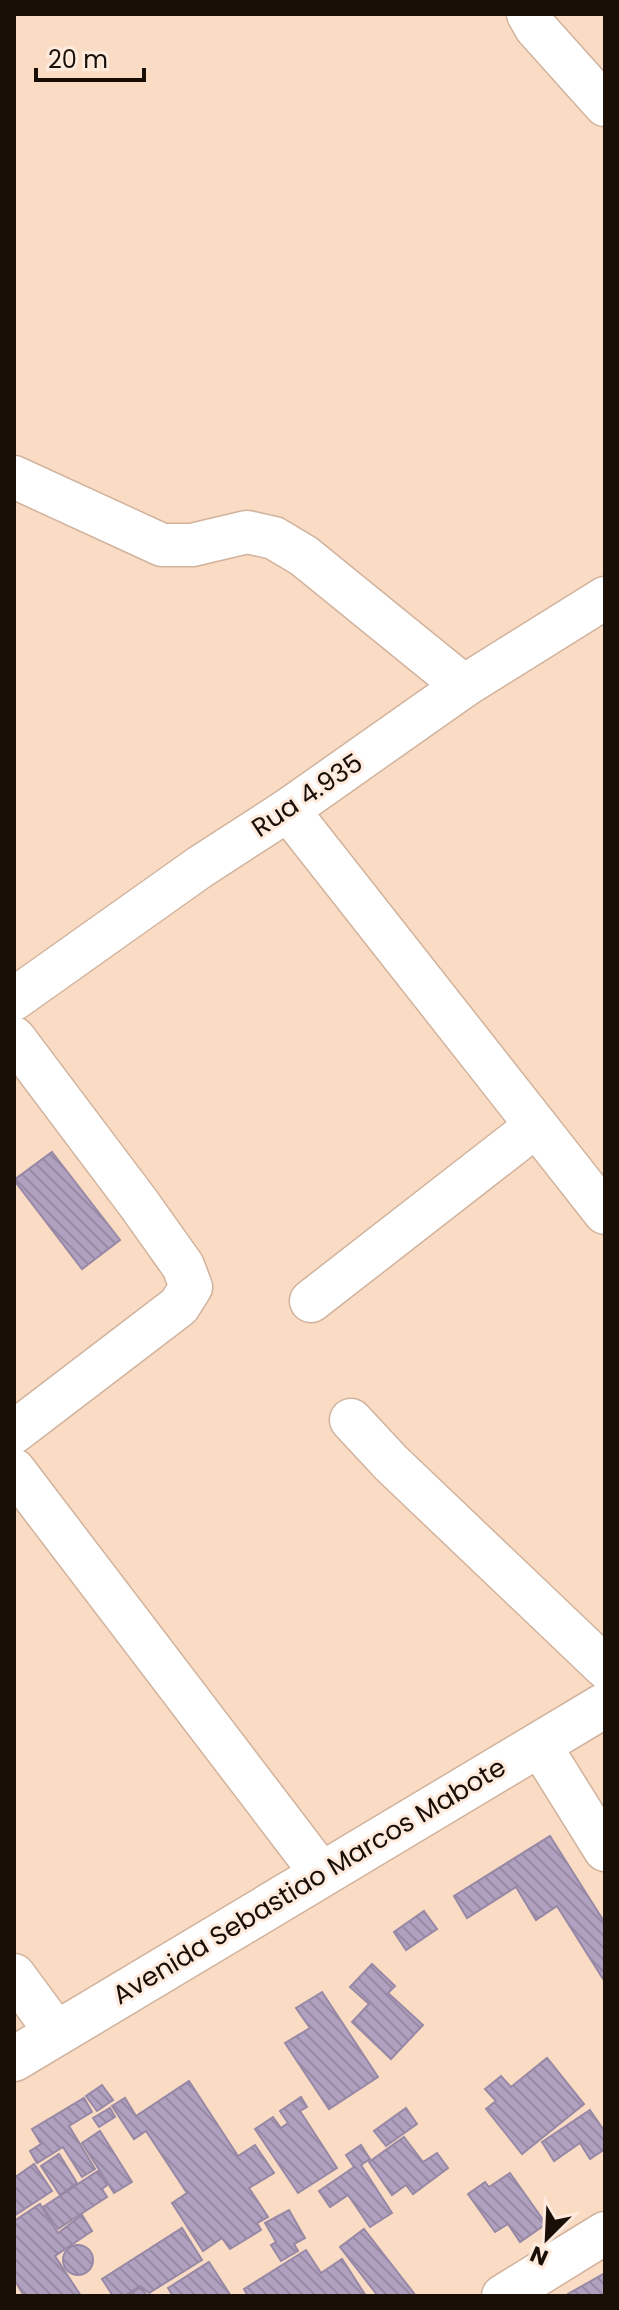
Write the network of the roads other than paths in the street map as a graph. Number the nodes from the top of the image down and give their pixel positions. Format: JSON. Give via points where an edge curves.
{"nodes":[{"id":1,"x":497,"y":14,"type":"edge"},
{"id":2,"x":532,"y":21,"type":"edge"},
{"id":3,"x":600,"y":95,"type":"edge"},
{"id":4,"x":14,"y":477,"type":"edge"},
{"id":5,"x":605,"y":598,"type":"edge"},
{"id":6,"x":464,"y":686,"type":"junction"},
{"id":7,"x":288,"y":810,"type":"junction"},
{"id":8,"x":14,"y":999,"type":"edge"},
{"id":9,"x":14,"y":1038,"type":"edge"},
{"id":10,"x":536,"y":1126,"type":"junction"},
{"id":11,"x":605,"y":1213,"type":"edge"},
{"id":12,"x":311,"y":1301,"type":"dead end"},
{"id":13,"x":351,"y":1420,"type":"dead end"},
{"id":14,"x":14,"y":1432,"type":"edge"},
{"id":15,"x":14,"y":1470,"type":"edge"},
{"id":16,"x":605,"y":1667,"type":"edge"},
{"id":17,"x":605,"y":1705,"type":"edge"},
{"id":18,"x":539,"y":1744,"type":"junction"},
{"id":19,"x":605,"y":1850,"type":"edge"},
{"id":20,"x":321,"y":1873,"type":"junction"},
{"id":21,"x":14,"y":1975,"type":"edge"},
{"id":22,"x":56,"y":2032,"type":"junction"},
{"id":23,"x":14,"y":2059,"type":"edge"},
{"id":24,"x":605,"y":2233,"type":"edge"},
{"id":25,"x":503,"y":2296,"type":"edge"}],
"edges":[{"from":1,"to":2,"type":"street"},
{"from":2,"to":3,"type":"street"},
{"from":4,"to":6,"type":"street","via":[[162,545],[192,545],[247,532],[274,538],[304,556]]},
{"from":5,"to":6,"type":"street","name":"Rua 4.935"},
{"from":6,"to":7,"type":"street","name":"Rua 4.935"},
{"from":7,"to":8,"type":"street","name":"Rua 4.935"},
{"from":7,"to":10,"type":"street"},
{"from":9,"to":14,"type":"street","via":[[139,1204],[183,1266],[191,1287],[179,1306]]},
{"from":10,"to":11,"type":"street"},
{"from":10,"to":12,"type":"street"},
{"from":13,"to":16,"type":"street"},
{"from":15,"to":20,"type":"street"},
{"from":17,"to":18,"type":"main road","name":"Avenida Sebastiao Marcos Mabote"},
{"from":18,"to":19,"type":"street"},
{"from":18,"to":20,"type":"main road","name":"Avenida Sebastiao Marcos Mabote"},
{"from":20,"to":22,"type":"main road","name":"Avenida Sebastiao Marcos Mabote"},
{"from":21,"to":22,"type":"street"},
{"from":22,"to":23,"type":"main road","name":"Avenida Sebastiao Marcos Mabote"},
{"from":24,"to":25,"type":"street"}]}
